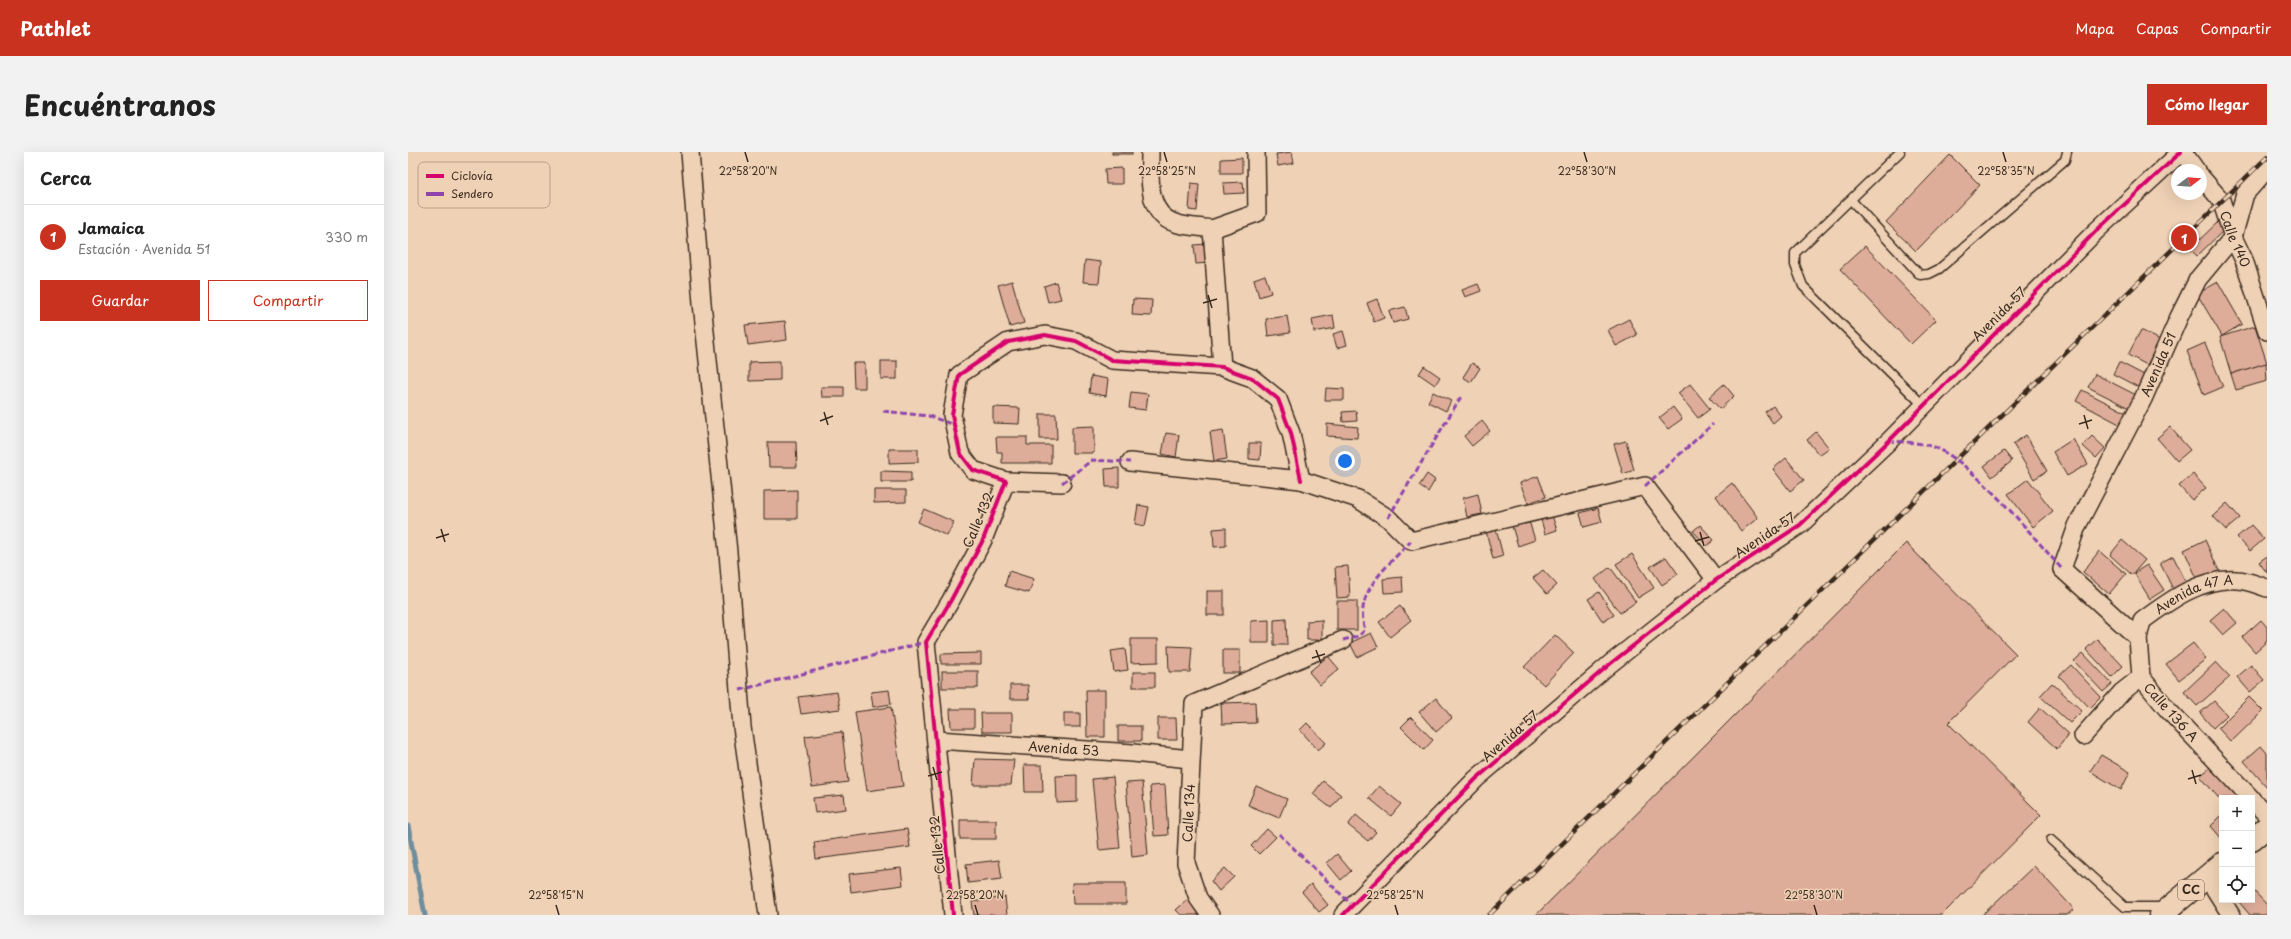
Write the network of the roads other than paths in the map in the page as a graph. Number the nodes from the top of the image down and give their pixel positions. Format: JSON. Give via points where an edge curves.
{"nodes":[{"id":1,"x":690,"y":152,"type":"edge"},
{"id":2,"x":1150,"y":152,"type":"edge"},
{"id":3,"x":1256,"y":152,"type":"edge"},
{"id":4,"x":1900,"y":152,"type":"edge"},
{"id":5,"x":2067,"y":152,"type":"edge"},
{"id":6,"x":2182,"y":152,"type":"edge"},
{"id":7,"x":2191,"y":164,"type":"edge"},
{"id":8,"x":2267,"y":169,"type":"edge"},
{"id":9,"x":2207,"y":184,"type":"edge"},
{"id":10,"x":1851,"y":200,"type":"junction"},
{"id":11,"x":1212,"y":229,"type":"junction"},
{"id":12,"x":2233,"y":237,"type":"junction"},
{"id":13,"x":2267,"y":331,"type":"edge"},
{"id":14,"x":1222,"y":367,"type":"junction"},
{"id":15,"x":1923,"y":405,"type":"junction"},
{"id":16,"x":1130,"y":462,"type":"dead end"},
{"id":17,"x":1301,"y":480,"type":"junction"},
{"id":18,"x":1006,"y":481,"type":"junction"},
{"id":19,"x":1062,"y":483,"type":"dead end"},
{"id":20,"x":1716,"y":580,"type":"junction"},
{"id":21,"x":2267,"y":588,"type":"edge"},
{"id":22,"x":2138,"y":638,"type":"junction"},
{"id":23,"x":1343,"y":640,"type":"dead end"},
{"id":24,"x":2140,"y":678,"type":"junction"},
{"id":25,"x":2083,"y":736,"type":"dead end"},
{"id":26,"x":937,"y":740,"type":"junction"},
{"id":27,"x":1190,"y":759,"type":"junction"},
{"id":28,"x":2247,"y":795,"type":"edge"},
{"id":29,"x":2255,"y":803,"type":"edge"},
{"id":30,"x":2267,"y":815,"type":"edge"},
{"id":31,"x":2267,"y":827,"type":"edge"},
{"id":32,"x":2255,"y":837,"type":"edge"},
{"id":33,"x":2052,"y":840,"type":"dead end"},
{"id":34,"x":2215,"y":870,"type":"edge"},
{"id":35,"x":2165,"y":911,"type":"edge"},
{"id":36,"x":768,"y":915,"type":"edge"},
{"id":37,"x":953,"y":915,"type":"edge"},
{"id":38,"x":1210,"y":915,"type":"edge"},
{"id":39,"x":1343,"y":915,"type":"edge"},
{"id":40,"x":2231,"y":915,"type":"edge"}],
"edges":[{"from":1,"to":36,"type":"street","via":[[702,303],[730,568],[742,727]]},
{"from":2,"to":11,"type":"street","via":[[1150,190],[1159,213],[1174,223]]},
{"from":3,"to":11,"type":"street","via":[[1257,213]]},
{"from":4,"to":10,"type":"lane"},
{"from":5,"to":10,"type":"lane","via":[[2065,160],[1940,269],[1929,274],[1920,275]]},
{"from":6,"to":7,"type":"street"},
{"from":6,"to":15,"type":"street","name":"Avenida 57","via":[[2096,231]]},
{"from":8,"to":12,"type":"street","name":"Avenida 51","via":[[2245,194]]},
{"from":9,"to":12,"type":"street","name":"Calle 140","via":[[2221,200]]},
{"from":10,"to":15,"type":"lane","via":[[1796,253],[1798,272],[1803,286]]},
{"from":11,"to":14,"type":"street"},
{"from":12,"to":13,"type":"street","name":"Calle 140","via":[[2244,260]]},
{"from":12,"to":22,"type":"street","name":"Avenida 51","via":[[2198,279],[2143,399],[2077,526],[2062,568]]},
{"from":14,"to":17,"type":"street","name":"Calle 132","via":[[1252,378],[1278,399],[1291,433]]},
{"from":14,"to":18,"type":"street","name":"Calle 132","via":[[1112,360],[1076,341],[1045,335],[1008,342],[959,375],[952,416],[960,453],[973,470]]},
{"from":15,"to":20,"type":"street","name":"Avenida 57","via":[[1800,525]]},
{"from":16,"to":17,"type":"street"},
{"from":17,"to":20,"type":"street","via":[[1358,499],[1388,518],[1411,541],[1645,486]]},
{"from":18,"to":19,"type":"street"},
{"from":18,"to":26,"type":"street","name":"Calle 132","via":[[983,540],[926,642]]},
{"from":20,"to":39,"type":"street","name":"Avenida 57","via":[[1610,664],[1476,779]]},
{"from":21,"to":22,"type":"street","name":"Avenida 47 A","via":[[2238,580],[2220,579],[2201,586],[2175,597],[2142,621]]},
{"from":22,"to":24,"type":"street","name":"Calle 136 A"},
{"from":23,"to":27,"type":"street","name":"Calle 134","via":[[1194,704]]},
{"from":24,"to":25,"type":"street","via":[[2122,692]]},
{"from":24,"to":28,"type":"street","name":"Calle 136 A"},
{"from":26,"to":27,"type":"street","name":"Avenida 53"},
{"from":26,"to":37,"type":"street","name":"Calle 132"},
{"from":27,"to":38,"type":"street","name":"Calle 134","via":[[1186,863],[1198,898]]},
{"from":29,"to":30,"type":"street","name":"Calle 136 A"},
{"from":31,"to":32,"type":"main road"},
{"from":33,"to":35,"type":"lane","via":[[2125,907]]},
{"from":34,"to":35,"type":"main road","number":"CC"},
{"from":34,"to":40,"type":"street"}]}
